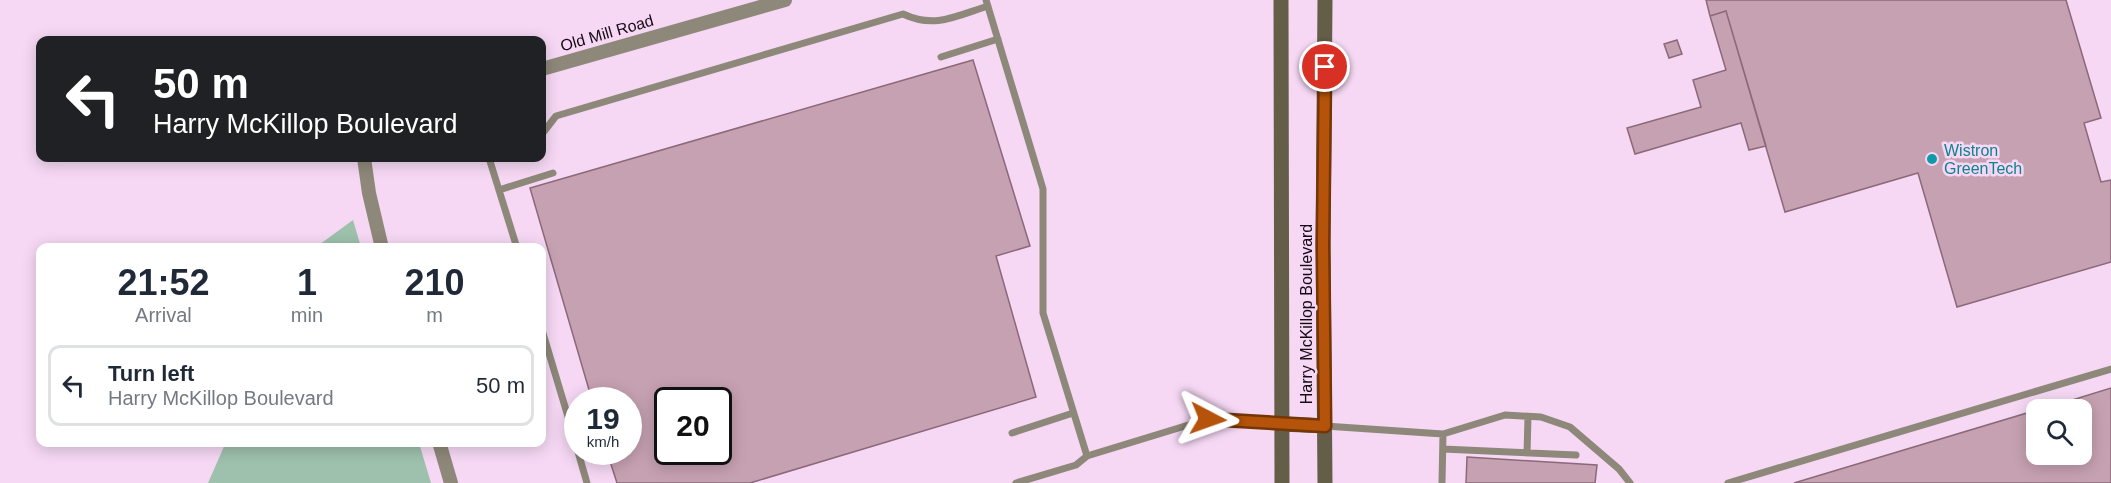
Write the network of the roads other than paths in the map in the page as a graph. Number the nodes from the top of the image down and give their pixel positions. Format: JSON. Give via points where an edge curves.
{"nodes":[{"id":1,"x":785,"y":0,"type":"edge"},
{"id":2,"x":1281,"y":0,"type":"edge"},
{"id":3,"x":1325,"y":0,"type":"edge"},
{"id":4,"x":987,"y":3,"type":"edge"},
{"id":5,"x":998,"y":39,"type":"junction"},
{"id":6,"x":940,"y":57,"type":"dead end"},
{"id":7,"x":546,"y":68,"type":"edge"},
{"id":8,"x":546,"y":130,"type":"edge"},
{"id":9,"x":365,"y":162,"type":"edge"},
{"id":10,"x":490,"y":162,"type":"edge"},
{"id":11,"x":553,"y":173,"type":"dead end"},
{"id":12,"x":499,"y":190,"type":"junction"},
{"id":13,"x":381,"y":243,"type":"edge"},
{"id":14,"x":515,"y":243,"type":"edge"},
{"id":15,"x":546,"y":343,"type":"edge"},
{"id":16,"x":2111,"y":369,"type":"edge"},
{"id":17,"x":564,"y":404,"type":"edge"},
{"id":18,"x":1073,"y":413,"type":"junction"},
{"id":19,"x":1528,"y":417,"type":"junction"},
{"id":20,"x":1282,"y":424,"type":"junction"},
{"id":21,"x":1325,"y":426,"type":"junction"},
{"id":22,"x":1012,"y":433,"type":"dead end"},
{"id":23,"x":1443,"y":434,"type":"junction"},
{"id":24,"x":440,"y":447,"type":"edge"},
{"id":25,"x":1443,"y":449,"type":"junction"},
{"id":26,"x":1527,"y":453,"type":"junction"},
{"id":27,"x":1087,"y":456,"type":"junction"},
{"id":28,"x":1576,"y":456,"type":"dead end"},
{"id":29,"x":582,"y":465,"type":"edge"},
{"id":30,"x":451,"y":483,"type":"edge"},
{"id":31,"x":587,"y":483,"type":"edge"},
{"id":32,"x":1016,"y":483,"type":"edge"},
{"id":33,"x":1282,"y":483,"type":"edge"},
{"id":34,"x":1325,"y":483,"type":"edge"},
{"id":35,"x":1442,"y":483,"type":"edge"},
{"id":36,"x":1630,"y":483,"type":"edge"},
{"id":37,"x":1728,"y":483,"type":"edge"}],
"edges":[{"from":1,"to":7,"type":"street","name":"Old Mill Road"},
{"from":2,"to":20,"type":"main road","name":"Harry McKillop Boulevard"},
{"from":3,"to":21,"type":"main road","name":"Harry McKillop Boulevard"},
{"from":4,"to":5,"type":"lane"},
{"from":4,"to":8,"type":"lane","via":[[933,23],[903,14],[556,116]]},
{"from":5,"to":6,"type":"lane"},
{"from":5,"to":18,"type":"lane","via":[[1043,189],[1043,313]]},
{"from":9,"to":13,"type":"street"},
{"from":10,"to":12,"type":"lane"},
{"from":11,"to":12,"type":"lane"},
{"from":12,"to":14,"type":"lane"},
{"from":15,"to":17,"type":"lane"},
{"from":16,"to":37,"type":"lane"},
{"from":18,"to":22,"type":"lane"},
{"from":18,"to":27,"type":"lane"},
{"from":19,"to":23,"type":"lane","via":[[1504,415]]},
{"from":19,"to":26,"type":"lane"},
{"from":19,"to":36,"type":"lane","via":[[1570,426]]},
{"from":20,"to":21,"type":"main road"},
{"from":20,"to":27,"type":"lane","via":[[1208,419]]},
{"from":20,"to":33,"type":"main road","name":"Harry McKillop Boulevard"},
{"from":21,"to":23,"type":"lane"},
{"from":21,"to":34,"type":"main road","name":"Harry McKillop Boulevard"},
{"from":23,"to":25,"type":"lane"},
{"from":24,"to":30,"type":"street"},
{"from":25,"to":26,"type":"lane"},
{"from":25,"to":35,"type":"lane"},
{"from":26,"to":28,"type":"lane"},
{"from":27,"to":32,"type":"lane","via":[[1076,465]]},
{"from":29,"to":31,"type":"lane"}]}
